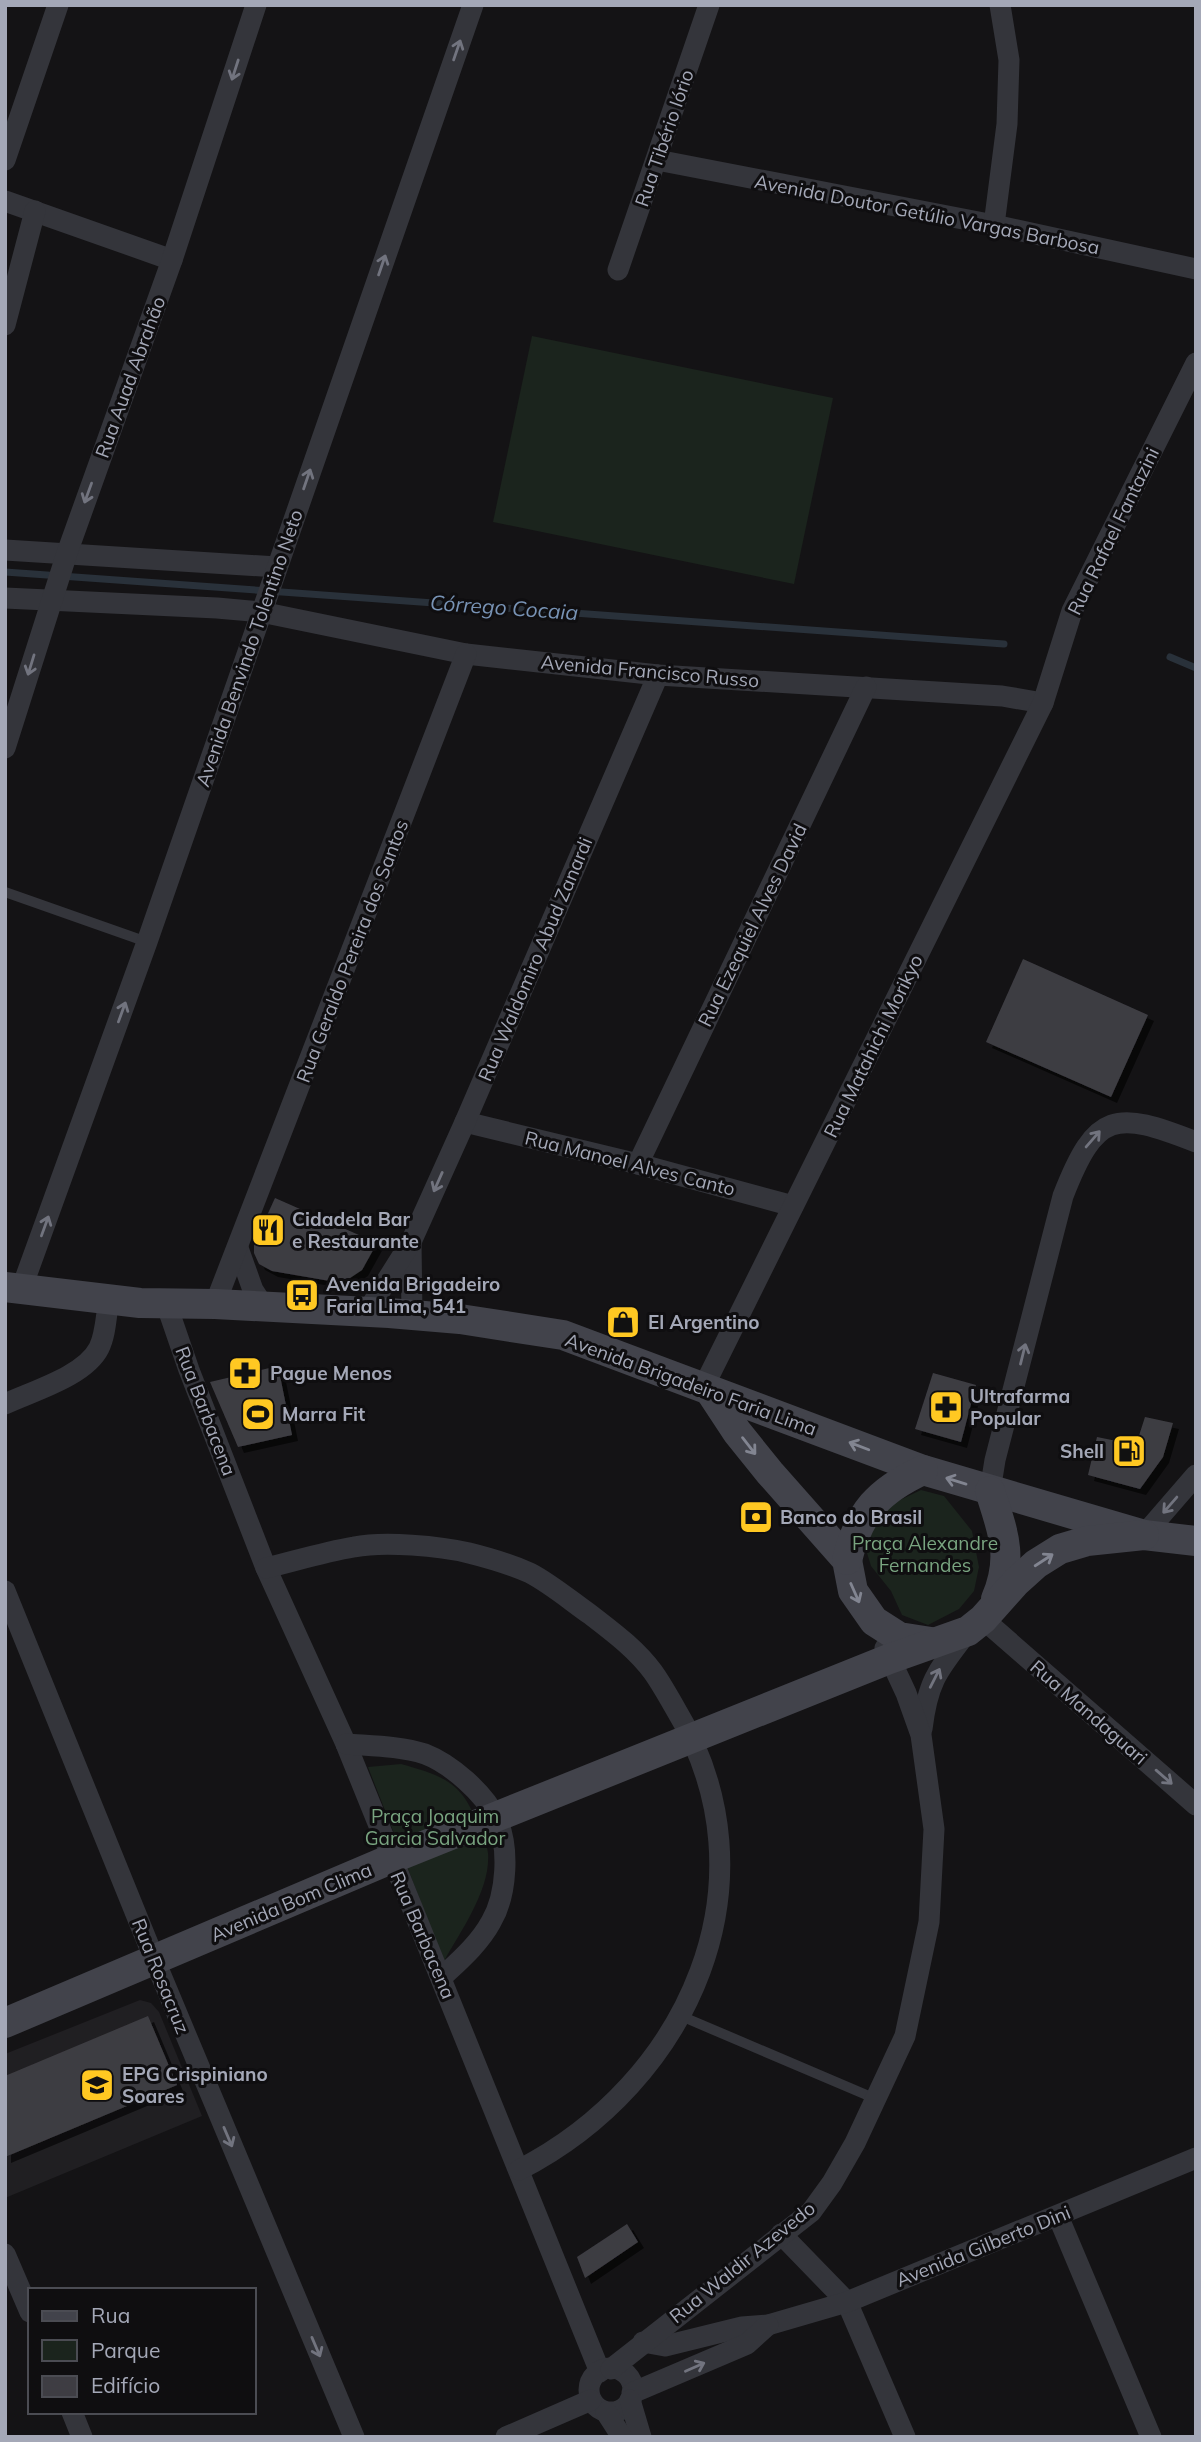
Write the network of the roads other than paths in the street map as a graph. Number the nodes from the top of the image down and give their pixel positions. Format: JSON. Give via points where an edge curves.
{"nodes":[{"id":1,"x":58,"y":5,"type":"edge"},
{"id":2,"x":256,"y":5,"type":"edge"},
{"id":3,"x":473,"y":5,"type":"edge"},
{"id":4,"x":709,"y":5,"type":"edge"},
{"id":5,"x":1000,"y":5,"type":"edge"},
{"id":6,"x":5,"y":160,"type":"edge"},
{"id":7,"x":657,"y":160,"type":"junction"},
{"id":8,"x":5,"y":201,"type":"edge"},
{"id":9,"x":35,"y":211,"type":"junction"},
{"id":10,"x":994,"y":225,"type":"junction"},
{"id":11,"x":172,"y":260,"type":"junction"},
{"id":12,"x":1196,"y":269,"type":"edge"},
{"id":13,"x":618,"y":270,"type":"dead end"},
{"id":14,"x":5,"y":325,"type":"edge"},
{"id":15,"x":1196,"y":363,"type":"edge"},
{"id":16,"x":5,"y":550,"type":"edge"},
{"id":17,"x":65,"y":558,"type":"junction"},
{"id":18,"x":275,"y":571,"type":"junction"},
{"id":19,"x":53,"y":594,"type":"junction"},
{"id":20,"x":5,"y":598,"type":"edge"},
{"id":21,"x":262,"y":608,"type":"junction"},
{"id":22,"x":466,"y":654,"type":"junction"},
{"id":23,"x":658,"y":675,"type":"junction"},
{"id":24,"x":866,"y":687,"type":"junction"},
{"id":25,"x":1043,"y":703,"type":"junction"},
{"id":26,"x":5,"y":748,"type":"edge"},
{"id":27,"x":5,"y":891,"type":"edge"},
{"id":28,"x":147,"y":942,"type":"junction"},
{"id":29,"x":465,"y":1122,"type":"junction"},
{"id":30,"x":1196,"y":1142,"type":"edge"},
{"id":31,"x":638,"y":1164,"type":"junction"},
{"id":32,"x":793,"y":1206,"type":"junction"},
{"id":33,"x":411,"y":1242,"type":"junction"},
{"id":34,"x":237,"y":1248,"type":"junction"},
{"id":35,"x":13,"y":1289,"type":"edge"},
{"id":36,"x":109,"y":1299,"type":"junction"},
{"id":37,"x":166,"y":1304,"type":"junction"},
{"id":38,"x":215,"y":1304,"type":"junction"},
{"id":39,"x":264,"y":1307,"type":"junction"},
{"id":40,"x":367,"y":1312,"type":"junction"},
{"id":41,"x":412,"y":1315,"type":"junction"},
{"id":42,"x":706,"y":1389,"type":"junction"},
{"id":43,"x":5,"y":1404,"type":"edge"},
{"id":44,"x":923,"y":1470,"type":"junction"},
{"id":45,"x":1196,"y":1475,"type":"edge"},
{"id":46,"x":990,"y":1491,"type":"junction"},
{"id":47,"x":1144,"y":1535,"type":"junction"},
{"id":48,"x":1196,"y":1541,"type":"edge"},
{"id":49,"x":847,"y":1560,"type":"junction"},
{"id":50,"x":266,"y":1568,"type":"junction"},
{"id":51,"x":5,"y":1591,"type":"edge"},
{"id":52,"x":982,"y":1619,"type":"junction"},
{"id":53,"x":874,"y":1621,"type":"junction"},
{"id":54,"x":933,"y":1642,"type":"junction"},
{"id":55,"x":889,"y":1659,"type":"junction"},
{"id":56,"x":852,"y":1675,"type":"junction"},
{"id":57,"x":921,"y":1735,"type":"junction"},
{"id":58,"x":693,"y":1738,"type":"junction"},
{"id":59,"x":346,"y":1744,"type":"junction"},
{"id":60,"x":1196,"y":1805,"type":"edge"},
{"id":61,"x":496,"y":1818,"type":"junction"},
{"id":62,"x":391,"y":1859,"type":"junction"},
{"id":63,"x":155,"y":1961,"type":"junction"},
{"id":64,"x":441,"y":1978,"type":"junction"},
{"id":65,"x":681,"y":2016,"type":"junction"},
{"id":66,"x":5,"y":2023,"type":"edge"},
{"id":67,"x":876,"y":2099,"type":"junction"},
{"id":68,"x":1196,"y":2158,"type":"edge"},
{"id":69,"x":519,"y":2170,"type":"junction"},
{"id":70,"x":1058,"y":2216,"type":"junction"},
{"id":71,"x":781,"y":2234,"type":"junction"},
{"id":72,"x":5,"y":2254,"type":"edge"},
{"id":73,"x":847,"y":2302,"type":"junction"},
{"id":74,"x":28,"y":2307,"type":"edge"},
{"id":75,"x":768,"y":2325,"type":"junction"},
{"id":76,"x":643,"y":2342,"type":"junction"},
{"id":77,"x":606,"y":2370,"type":"junction"},
{"id":78,"x":631,"y":2396,"type":"junction"},
{"id":79,"x":599,"y":2406,"type":"junction"},
{"id":80,"x":73,"y":2414,"type":"edge"},
{"id":81,"x":82,"y":2437,"type":"edge"},
{"id":82,"x":354,"y":2437,"type":"edge"},
{"id":83,"x":506,"y":2437,"type":"edge"},
{"id":84,"x":622,"y":2437,"type":"edge"},
{"id":85,"x":641,"y":2437,"type":"edge"},
{"id":86,"x":905,"y":2437,"type":"edge"},
{"id":87,"x":1151,"y":2437,"type":"edge"}],
"edges":[{"from":1,"to":6,"type":"street"},
{"from":2,"to":11,"type":"street","name":"Rua Auad Abrahão","one_way":true},
{"from":18,"to":3,"type":"street","name":"Avenida Benvindo Tolentino Neto","one_way":true},
{"from":4,"to":7,"type":"street","name":"Rua Tibério Iório"},
{"from":5,"to":10,"type":"street","via":[[1009,60],[1007,124]]},
{"from":7,"to":10,"type":"street","name":"Avenida Doutor Getúlio Vargas Barbosa"},
{"from":7,"to":13,"type":"street","name":"Rua Tibério Iório"},
{"from":8,"to":9,"type":"street"},
{"from":9,"to":11,"type":"street"},
{"from":9,"to":14,"type":"street"},
{"from":10,"to":12,"type":"street","name":"Avenida Doutor Getúlio Vargas Barbosa"},
{"from":11,"to":17,"type":"street","name":"Rua Auad Abrahão","one_way":true},
{"from":15,"to":25,"type":"street","name":"Rua Rafael Fantazini","via":[[1072,611]]},
{"from":16,"to":17,"type":"street"},
{"from":17,"to":18,"type":"street"},
{"from":17,"to":19,"type":"street","name":"Rua Auad Abrahão"},
{"from":18,"to":21,"type":"street","name":"Avenida Benvindo Tolentino Neto"},
{"from":19,"to":20,"type":"street","name":"Avenida Francisco Russo"},
{"from":19,"to":21,"type":"street","name":"Avenida Francisco Russo"},
{"from":19,"to":26,"type":"street","name":"Rua Auad Abrahão","one_way":true},
{"from":21,"to":22,"type":"street","name":"Avenida Francisco Russo"},
{"from":21,"to":28,"type":"street","name":"Avenida Benvindo Tolentino Neto"},
{"from":22,"to":23,"type":"street","name":"Avenida Francisco Russo"},
{"from":22,"to":34,"type":"street","name":"Rua Geraldo Pereira dos Santos"},
{"from":23,"to":24,"type":"street","name":"Avenida Francisco Russo"},
{"from":23,"to":29,"type":"street","name":"Rua Waldomiro Abud Zanardi"},
{"from":24,"to":25,"type":"street","name":"Avenida Francisco Russo"},
{"from":24,"to":31,"type":"street","name":"Rua Ezequiel Alves David"},
{"from":25,"to":32,"type":"street","name":"Rua Matahichi Morikyo"},
{"from":27,"to":28,"type":"lane"},
{"from":35,"to":28,"type":"street","name":"Avenida Benvindo Tolentino Neto","one_way":true},
{"from":29,"to":31,"type":"street","name":"Rua Manoel Alves Canto"},
{"from":29,"to":33,"type":"street","name":"Rua Waldomiro Abud Zanardi","one_way":true},
{"from":46,"to":30,"type":"street","one_way":true,"via":[[1063,1196],[1080,1156],[1102,1130],[1118,1122],[1154,1125]]},
{"from":31,"to":32,"type":"street","name":"Rua Manoel Alves Canto"},
{"from":32,"to":42,"type":"street","name":"Rua Matahichi Morikyo"},
{"from":33,"to":40,"type":"street","name":"Rua Waldomiro Abud Zanardi"},
{"from":33,"to":41,"type":"street","name":"Rua Waldomiro Abud Zanardi"},
{"from":34,"to":38,"type":"street","name":"Rua Geraldo Pereira dos Santos"},
{"from":34,"to":39,"type":"street"},
{"from":35,"to":36,"type":"main road","name":"Avenida Brigadeiro Faria Lima"},
{"from":36,"to":37,"type":"main road","name":"Avenida Brigadeiro Faria Lima"},
{"from":36,"to":43,"type":"street","via":[[102,1340],[90,1362]]},
{"from":37,"to":38,"type":"main road","name":"Avenida Brigadeiro Faria Lima"},
{"from":37,"to":50,"type":"street","name":"Rua Barbacena"},
{"from":38,"to":39,"type":"main road","name":"Avenida Brigadeiro Faria Lima"},
{"from":39,"to":40,"type":"main road","name":"Avenida Brigadeiro Faria Lima"},
{"from":40,"to":41,"type":"main road","name":"Avenida Brigadeiro Faria Lima"},
{"from":41,"to":42,"type":"main road","name":"Avenida Brigadeiro Faria Lima","via":[[563,1335]]},
{"from":44,"to":42,"type":"main road","name":"Avenida Brigadeiro Faria Lima","one_way":true},
{"from":42,"to":49,"type":"main road","name":"Rua Waldir Azevedo","one_way":true,"via":[[770,1473]]},
{"from":46,"to":44,"type":"main road","name":"Avenida Brigadeiro Faria Lima","one_way":true},
{"from":44,"to":49,"type":"main road","via":[[880,1495],[864,1514]]},
{"from":45,"to":47,"type":"street","one_way":true},
{"from":46,"to":47,"type":"main road","name":"Avenida Brigadeiro Faria Lima"},
{"from":46,"to":52,"type":"main road","via":[[1005,1535],[1007,1559],[1003,1584]]},
{"from":47,"to":48,"type":"main road","name":"Avenida Brigadeiro Faria Lima"},
{"from":52,"to":47,"type":"main road","name":"Avenida Bom Clima","one_way":true,"via":[[1036,1564],[1060,1549]]},
{"from":49,"to":53,"type":"main road","name":"Rua Waldir Azevedo","one_way":true,"via":[[853,1591]]},
{"from":50,"to":58,"type":"street","via":[[355,1546],[401,1545],[468,1553],[530,1574],[620,1637],[653,1672]]},
{"from":50,"to":59,"type":"street","name":"Rua Barbacena"},
{"from":51,"to":63,"type":"street","name":"Rua Rosacruz"},
{"from":52,"to":54,"type":"main road","name":"Avenida Bom Clima","via":[[951,1638]]},
{"from":57,"to":52,"type":"street","name":"Rua Waldir Azevedo","one_way":true,"via":[[931,1682]]},
{"from":52,"to":60,"type":"street","name":"Rua Mandaguari","one_way":true},
{"from":53,"to":54,"type":"main road","via":[[899,1637]]},
{"from":53,"to":55,"type":"street","name":"Rua Waldir Azevedo"},
{"from":53,"to":56,"type":"main road","via":[[869,1646]]},
{"from":54,"to":55,"type":"main road","name":"Avenida Bom Clima"},
{"from":55,"to":56,"type":"main road","name":"Avenida Bom Clima"},
{"from":55,"to":57,"type":"street","name":"Rua Waldir Azevedo"},
{"from":56,"to":58,"type":"main road","name":"Avenida Bom Clima"},
{"from":57,"to":67,"type":"street","name":"Rua Waldir Azevedo","via":[[934,1829],[929,1922],[905,2036]]},
{"from":58,"to":61,"type":"main road","name":"Avenida Bom Clima"},
{"from":58,"to":65,"type":"street","via":[[717,1820],[721,1879],[713,1929]]},
{"from":59,"to":61,"type":"street","via":[[426,1755],[469,1782]]},
{"from":59,"to":62,"type":"street","name":"Rua Barbacena"},
{"from":61,"to":62,"type":"main road","name":"Avenida Bom Clima"},
{"from":61,"to":64,"type":"street","via":[[506,1861],[492,1921]]},
{"from":62,"to":63,"type":"main road","name":"Avenida Bom Clima"},
{"from":62,"to":64,"type":"street","name":"Rua Barbacena"},
{"from":63,"to":66,"type":"main road","name":"Avenida Bom Clima"},
{"from":63,"to":82,"type":"street","name":"Rua Rosacruz","one_way":true},
{"from":64,"to":69,"type":"street","name":"Rua Barbacena"},
{"from":65,"to":67,"type":"lane"},
{"from":65,"to":69,"type":"street","via":[[654,2059],[621,2098],[551,2154]]},
{"from":67,"to":71,"type":"street","name":"Rua Waldir Azevedo","via":[[832,2183],[811,2212]]},
{"from":68,"to":70,"type":"street","name":"Avenida Gilberto Dini"},
{"from":69,"to":77,"type":"street","name":"Rua Barbacena"},
{"from":70,"to":73,"type":"street","name":"Avenida Gilberto Dini"},
{"from":70,"to":87,"type":"street"},
{"from":71,"to":73,"type":"street"},
{"from":71,"to":76,"type":"street","name":"Rua Waldir Azevedo"},
{"from":72,"to":74,"type":"street"},
{"from":73,"to":75,"type":"street","name":"Avenida Gilberto Dini"},
{"from":73,"to":86,"type":"street"},
{"from":75,"to":76,"type":"street","name":"Avenida Gilberto Dini","via":[[665,2346]]},
{"from":78,"to":75,"type":"street","name":"Avenida Gilberto Dini","one_way":true,"via":[[747,2344]]},
{"from":76,"to":77,"type":"street","name":"Rua Waldir Azevedo"},
{"from":77,"to":78,"type":"street","via":[[625,2374],[632,2386]]},
{"from":77,"to":79,"type":"street","via":[[590,2385],[589,2392]]},
{"from":78,"to":79,"type":"street","via":[[620,2410]]},
{"from":78,"to":85,"type":"street"},
{"from":79,"to":83,"type":"street"},
{"from":79,"to":84,"type":"street"},
{"from":80,"to":81,"type":"street"}]}
